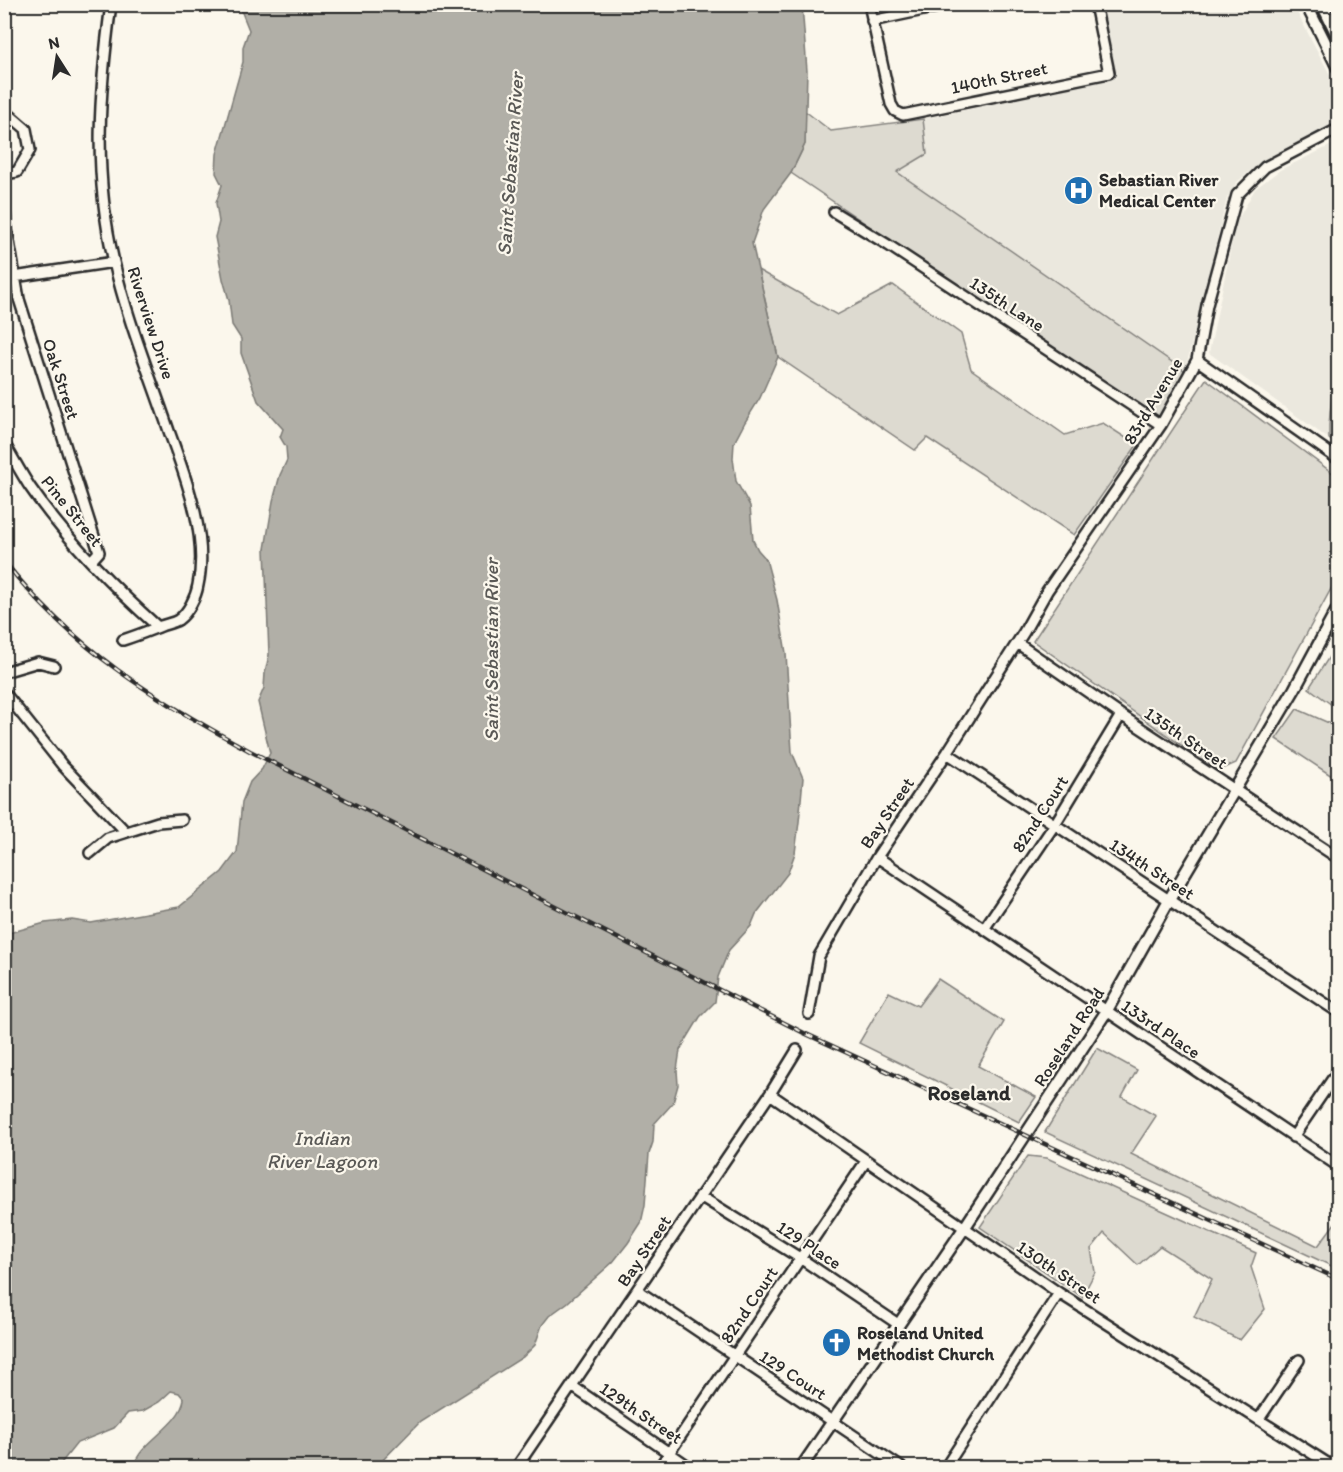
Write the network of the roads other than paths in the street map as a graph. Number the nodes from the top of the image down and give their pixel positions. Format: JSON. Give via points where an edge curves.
{"nodes":[{"id":1,"x":111,"y":4,"type":"edge"},
{"id":2,"x":869,"y":4,"type":"edge"},
{"id":3,"x":952,"y":4,"type":"edge"},
{"id":4,"x":1095,"y":4,"type":"edge"},
{"id":5,"x":1306,"y":4,"type":"edge"},
{"id":6,"x":1322,"y":4,"type":"edge"},
{"id":7,"x":872,"y":21,"type":"junction"},
{"id":8,"x":1338,"y":37,"type":"edge"},
{"id":9,"x":1338,"y":68,"type":"edge"},
{"id":10,"x":4,"y":110,"type":"edge"},
{"id":11,"x":1338,"y":129,"type":"edge"},
{"id":12,"x":4,"y":174,"type":"edge"},
{"id":13,"x":4,"y":200,"type":"edge"},
{"id":14,"x":834,"y":212,"type":"dead end"},
{"id":15,"x":114,"y":262,"type":"junction"},
{"id":16,"x":14,"y":277,"type":"junction"},
{"id":17,"x":1197,"y":360,"type":"junction"},
{"id":18,"x":1161,"y":425,"type":"junction"},
{"id":19,"x":4,"y":444,"type":"edge"},
{"id":20,"x":1338,"y":459,"type":"edge"},
{"id":21,"x":92,"y":561,"type":"junction"},
{"id":22,"x":1338,"y":608,"type":"edge"},
{"id":23,"x":158,"y":627,"type":"junction"},
{"id":24,"x":123,"y":640,"type":"dead end"},
{"id":25,"x":1017,"y":643,"type":"junction"},
{"id":26,"x":54,"y":666,"type":"dead end"},
{"id":27,"x":4,"y":672,"type":"edge"},
{"id":28,"x":4,"y":693,"type":"edge"},
{"id":29,"x":1121,"y":714,"type":"junction"},
{"id":30,"x":947,"y":753,"type":"junction"},
{"id":31,"x":1234,"y":789,"type":"junction"},
{"id":32,"x":182,"y":820,"type":"dead end"},
{"id":33,"x":1055,"y":824,"type":"junction"},
{"id":34,"x":126,"y":832,"type":"junction"},
{"id":35,"x":90,"y":853,"type":"dead end"},
{"id":36,"x":877,"y":857,"type":"junction"},
{"id":37,"x":1338,"y":858,"type":"edge"},
{"id":38,"x":1169,"y":900,"type":"junction"},
{"id":39,"x":984,"y":928,"type":"junction"},
{"id":40,"x":1106,"y":1012,"type":"junction"},
{"id":41,"x":1338,"y":1012,"type":"edge"},
{"id":42,"x":809,"y":1014,"type":"dead end"},
{"id":43,"x":797,"y":1050,"type":"dead end"},
{"id":44,"x":1338,"y":1071,"type":"edge"},
{"id":45,"x":770,"y":1094,"type":"junction"},
{"id":46,"x":1293,"y":1137,"type":"junction"},
{"id":47,"x":866,"y":1161,"type":"junction"},
{"id":48,"x":1338,"y":1166,"type":"edge"},
{"id":49,"x":700,"y":1196,"type":"junction"},
{"id":50,"x":965,"y":1227,"type":"junction"},
{"id":51,"x":800,"y":1258,"type":"junction"},
{"id":52,"x":637,"y":1290,"type":"junction"},
{"id":53,"x":1059,"y":1293,"type":"junction"},
{"id":54,"x":898,"y":1324,"type":"junction"},
{"id":55,"x":735,"y":1357,"type":"junction"},
{"id":56,"x":1299,"y":1360,"type":"dead end"},
{"id":57,"x":572,"y":1386,"type":"junction"},
{"id":58,"x":1259,"y":1419,"type":"junction"},
{"id":59,"x":833,"y":1420,"type":"junction"},
{"id":60,"x":669,"y":1453,"type":"junction"},
{"id":61,"x":516,"y":1467,"type":"edge"},
{"id":62,"x":659,"y":1467,"type":"edge"},
{"id":63,"x":691,"y":1467,"type":"edge"},
{"id":64,"x":801,"y":1467,"type":"edge"},
{"id":65,"x":902,"y":1467,"type":"edge"},
{"id":66,"x":945,"y":1467,"type":"edge"},
{"id":67,"x":1335,"y":1467,"type":"edge"}],
"edges":[{"from":1,"to":15,"type":"street","name":"Riverview Drive","via":[[100,106],[99,159]]},
{"from":2,"to":7,"type":"street"},
{"from":3,"to":7,"type":"street"},
{"from":4,"to":7,"type":"street","name":"140th Street","via":[[1109,73],[903,115],[891,104]]},
{"from":5,"to":9,"type":"main road"},
{"from":6,"to":8,"type":"main road"},
{"from":10,"to":12,"type":"street","via":[[26,129],[30,150],[17,172]]},
{"from":11,"to":17,"type":"street","name":"83rd Avenue","via":[[1265,167],[1237,195],[1207,305]]},
{"from":13,"to":16,"type":"street","name":"Oak Street"},
{"from":14,"to":18,"type":"street","name":"135th Lane"},
{"from":15,"to":16,"type":"street"},
{"from":15,"to":23,"type":"street","name":"Riverview Drive","via":[[187,481],[200,544],[198,588],[190,606],[178,620]]},
{"from":16,"to":21,"type":"street","name":"Oak Street","via":[[99,552]]},
{"from":17,"to":18,"type":"street","name":"83rd Avenue"},
{"from":17,"to":20,"type":"street"},
{"from":18,"to":25,"type":"street","name":"83rd Avenue","via":[[1047,591]]},
{"from":19,"to":21,"type":"street","name":"Pine Street","via":[[30,487]]},
{"from":21,"to":23,"type":"street","name":"Pine Street","via":[[120,594]]},
{"from":22,"to":31,"type":"main road","name":"Roseland Road"},
{"from":23,"to":24,"type":"street","name":"Riverview Drive"},
{"from":25,"to":29,"type":"street","name":"135th Street"},
{"from":25,"to":30,"type":"street","name":"Bay Street"},
{"from":26,"to":27,"type":"street","via":[[38,662]]},
{"from":28,"to":34,"type":"street","via":[[63,766]]},
{"from":29,"to":31,"type":"street","name":"135th Street"},
{"from":29,"to":33,"type":"street","name":"82nd Court"},
{"from":30,"to":33,"type":"street","name":"134th Street"},
{"from":30,"to":36,"type":"street","name":"Bay Street"},
{"from":31,"to":37,"type":"street","name":"135th Street"},
{"from":31,"to":38,"type":"main road","name":"Roseland Road"},
{"from":32,"to":34,"type":"street","via":[[158,822]]},
{"from":33,"to":38,"type":"street","name":"134th Street"},
{"from":33,"to":39,"type":"street","name":"82nd Court"},
{"from":34,"to":35,"type":"street","via":[[108,838]]},
{"from":36,"to":39,"type":"street","name":"133rd Place"},
{"from":36,"to":42,"type":"street","name":"Bay Street","via":[[819,956]]},
{"from":38,"to":40,"type":"main road","name":"Roseland Road"},
{"from":38,"to":41,"type":"street","name":"134th Street"},
{"from":39,"to":40,"type":"street","name":"133rd Place"},
{"from":40,"to":46,"type":"street","name":"133rd Place"},
{"from":40,"to":50,"type":"main road","name":"Roseland Road"},
{"from":43,"to":45,"type":"street","name":"Bay Street"},
{"from":44,"to":46,"type":"street"},
{"from":45,"to":47,"type":"street","name":"130th Street"},
{"from":45,"to":49,"type":"street","name":"Bay Street"},
{"from":46,"to":48,"type":"street","name":"133rd Place"},
{"from":47,"to":50,"type":"street","name":"130th Street"},
{"from":47,"to":51,"type":"street","name":"82nd Court"},
{"from":49,"to":51,"type":"street","name":"129 Place"},
{"from":49,"to":52,"type":"street","name":"Bay Street"},
{"from":50,"to":53,"type":"street","name":"130th Street"},
{"from":50,"to":54,"type":"main road","name":"Roseland Road"},
{"from":51,"to":54,"type":"street","name":"129 Place"},
{"from":51,"to":55,"type":"street","name":"82nd Court"},
{"from":52,"to":55,"type":"street","name":"129 Court"},
{"from":52,"to":57,"type":"street","name":"Bay Street"},
{"from":53,"to":58,"type":"street","name":"130th Street"},
{"from":53,"to":66,"type":"street"},
{"from":54,"to":59,"type":"main road","name":"Roseland Road"},
{"from":55,"to":59,"type":"street","name":"129 Court"},
{"from":55,"to":60,"type":"street","name":"82nd Court"},
{"from":56,"to":58,"type":"street"},
{"from":57,"to":60,"type":"street","name":"129th Street"},
{"from":57,"to":61,"type":"street","name":"Bay Street"},
{"from":58,"to":67,"type":"street","name":"130th Street"},
{"from":59,"to":64,"type":"main road","name":"Roseland Road"},
{"from":59,"to":65,"type":"street","name":"129 Court"},
{"from":60,"to":62,"type":"street","name":"82nd Court"},
{"from":60,"to":63,"type":"street","name":"129th Street"}]}
